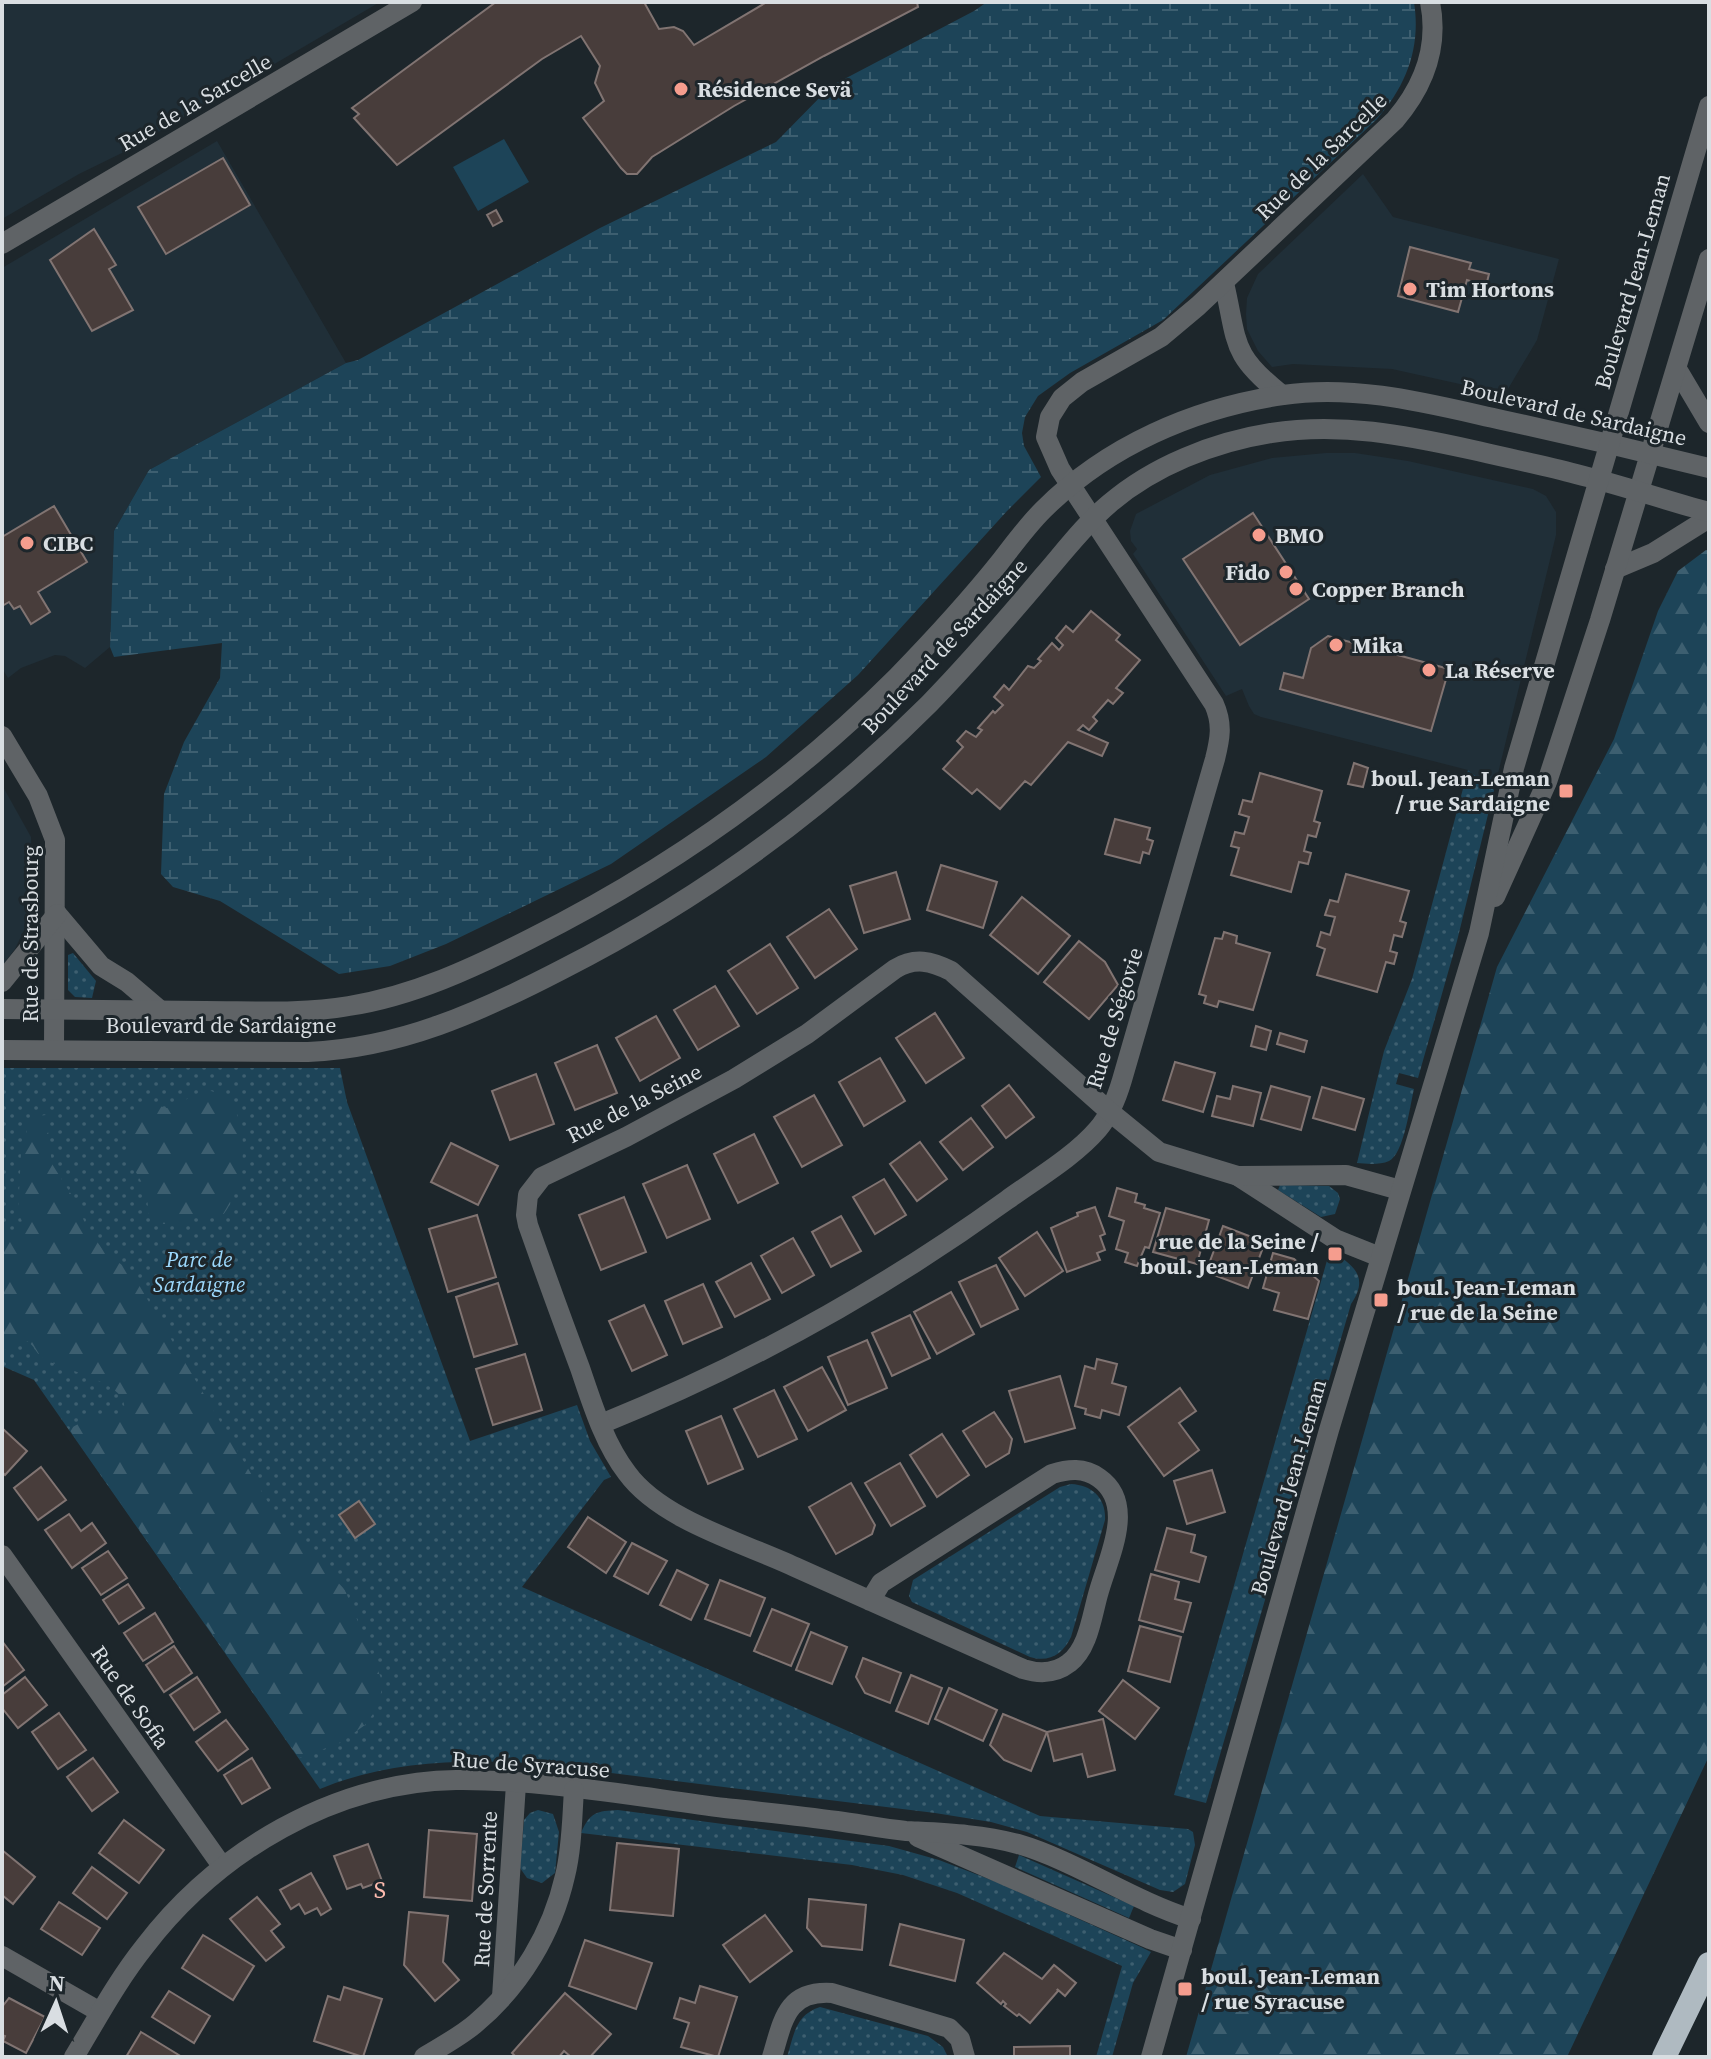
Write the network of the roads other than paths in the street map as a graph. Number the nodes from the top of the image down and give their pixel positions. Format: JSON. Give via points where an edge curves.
{"nodes":[{"id":1,"x":412,"y":2,"type":"edge"},
{"id":2,"x":1430,"y":2,"type":"edge"},
{"id":3,"x":1709,"y":106,"type":"edge"},
{"id":4,"x":2,"y":244,"type":"edge"},
{"id":5,"x":1709,"y":259,"type":"edge"},
{"id":6,"x":1224,"y":283,"type":"junction"},
{"id":7,"x":1677,"y":369,"type":"junction"},
{"id":8,"x":1282,"y":395,"type":"junction"},
{"id":9,"x":1709,"y":423,"type":"edge"},
{"id":10,"x":1609,"y":444,"type":"junction"},
{"id":11,"x":1651,"y":454,"type":"junction"},
{"id":12,"x":1709,"y":468,"type":"edge"},
{"id":13,"x":1598,"y":480,"type":"junction"},
{"id":14,"x":1071,"y":486,"type":"junction"},
{"id":15,"x":1638,"y":492,"type":"junction"},
{"id":16,"x":1709,"y":512,"type":"edge"},
{"id":17,"x":1709,"y":518,"type":"edge"},
{"id":18,"x":1092,"y":520,"type":"junction"},
{"id":19,"x":1615,"y":569,"type":"junction"},
{"id":20,"x":2,"y":736,"type":"edge"},
{"id":21,"x":57,"y":914,"type":"junction"},
{"id":22,"x":1479,"y":933,"type":"junction"},
{"id":23,"x":2,"y":982,"type":"edge"},
{"id":24,"x":2,"y":1009,"type":"edge"},
{"id":25,"x":55,"y":1010,"type":"junction"},
{"id":26,"x":161,"y":1011,"type":"junction"},
{"id":27,"x":2,"y":1050,"type":"edge"},
{"id":28,"x":54,"y":1050,"type":"junction"},
{"id":29,"x":1110,"y":1112,"type":"junction"},
{"id":30,"x":1238,"y":1176,"type":"junction"},
{"id":31,"x":1400,"y":1190,"type":"junction"},
{"id":32,"x":1380,"y":1257,"type":"junction"},
{"id":33,"x":601,"y":1424,"type":"junction"},
{"id":34,"x":2,"y":1555,"type":"edge"},
{"id":35,"x":870,"y":1601,"type":"junction"},
{"id":36,"x":516,"y":1784,"type":"junction"},
{"id":37,"x":574,"y":1790,"type":"junction"},
{"id":38,"x":904,"y":1831,"type":"junction"},
{"id":39,"x":222,"y":1866,"type":"junction"},
{"id":40,"x":1191,"y":1919,"type":"junction"},
{"id":41,"x":1182,"y":1950,"type":"junction"},
{"id":42,"x":2,"y":1956,"type":"edge"},
{"id":43,"x":1709,"y":1964,"type":"edge"},
{"id":44,"x":502,"y":1997,"type":"junction"},
{"id":45,"x":100,"y":2012,"type":"junction"},
{"id":46,"x":74,"y":2057,"type":"edge"},
{"id":47,"x":424,"y":2057,"type":"edge"},
{"id":48,"x":772,"y":2057,"type":"edge"},
{"id":49,"x":965,"y":2057,"type":"edge"},
{"id":50,"x":1151,"y":2057,"type":"edge"},
{"id":51,"x":1664,"y":2057,"type":"edge"}],
"edges":[{"from":1,"to":4,"type":"street","name":"Rue de la Sarcelle"},
{"from":2,"to":6,"type":"street","name":"Rue de la Sarcelle","via":[[1429,63],[1413,98]]},
{"from":3,"to":10,"type":"street","name":"Boulevard Jean-Leman"},
{"from":5,"to":7,"type":"street","name":"Boulevard Jean-Leman"},
{"from":6,"to":8,"type":"street","via":[[1241,353]]},
{"from":6,"to":14,"type":"street","name":"Rue de la Sarcelle","via":[[1161,337],[1082,382],[1057,404],[1047,443]]},
{"from":7,"to":9,"type":"street"},
{"from":7,"to":11,"type":"street","name":"Boulevard Jean-Leman"},
{"from":8,"to":10,"type":"street","name":"Boulevard de Sardaigne","via":[[1387,396]]},
{"from":8,"to":14,"type":"street","name":"Boulevard de Sardaigne","via":[[1214,410],[1166,428],[1114,455]]},
{"from":10,"to":11,"type":"street","name":"Boulevard de Sardaigne"},
{"from":10,"to":13,"type":"street","name":"Boulevard Jean-Leman"},
{"from":11,"to":12,"type":"street","name":"Boulevard de Sardaigne"},
{"from":11,"to":15,"type":"street","name":"Boulevard Jean-Leman"},
{"from":13,"to":15,"type":"street","name":"Boulevard de Sardaigne"},
{"from":13,"to":18,"type":"street","name":"Boulevard de Sardaigne","via":[[1409,436],[1349,428],[1295,430],[1240,439],[1177,462],[1124,492]]},
{"from":13,"to":22,"type":"street","name":"Boulevard Jean-Leman","via":[[1514,768]]},
{"from":14,"to":18,"type":"street","name":"Rue de Ségovie"},
{"from":14,"to":26,"type":"street","name":"Boulevard de Sardaigne","via":[[1044,509],[923,649],[829,739],[729,820],[599,903],[459,972],[370,1002],[305,1011]]},
{"from":15,"to":16,"type":"street","name":"Boulevard de Sardaigne"},
{"from":15,"to":19,"type":"street","name":"Boulevard Jean-Leman"},
{"from":17,"to":19,"type":"street","via":[[1653,553]]},
{"from":18,"to":28,"type":"street","name":"Boulevard de Sardaigne","via":[[952,680],[837,788],[683,901],[565,968],[456,1020],[371,1045],[308,1052]]},
{"from":18,"to":29,"type":"street","name":"Rue de Ségovie","via":[[1214,704],[1221,730]]},
{"from":19,"to":22,"type":"street","name":"Boulevard Jean-Leman","via":[[1547,782]]},
{"from":20,"to":21,"type":"street","name":"Rue de Strasbourg","via":[[54,831]]},
{"from":21,"to":23,"type":"street"},
{"from":21,"to":25,"type":"street","name":"Rue de Strasbourg"},
{"from":21,"to":26,"type":"street","via":[[101,966]]},
{"from":22,"to":31,"type":"street","name":"Boulevard Jean-Leman"},
{"from":24,"to":25,"type":"street","name":"Boulevard de Sardaigne"},
{"from":25,"to":26,"type":"street","name":"Boulevard de Sardaigne"},
{"from":25,"to":28,"type":"street","name":"Rue de Strasbourg"},
{"from":27,"to":28,"type":"street","name":"Boulevard de Sardaigne"},
{"from":29,"to":30,"type":"street","name":"Rue de la Seine","via":[[1159,1152]]},
{"from":29,"to":33,"type":"street","name":"Rue de Ségovie","via":[[1085,1141],[902,1271],[765,1349]]},
{"from":29,"to":33,"type":"street","name":"Rue de la Seine","via":[[951,971],[918,961],[895,969],[807,1034],[734,1079],[550,1172],[528,1195],[528,1225]]},
{"from":30,"to":31,"type":"street","name":"Rue de la Seine","via":[[1346,1175]]},
{"from":30,"to":32,"type":"street","name":"Rue de la Seine","via":[[1335,1239]]},
{"from":31,"to":32,"type":"street","name":"Boulevard Jean-Leman"},
{"from":32,"to":40,"type":"street","name":"Boulevard Jean-Leman"},
{"from":33,"to":35,"type":"street","name":"Rue de la Seine","via":[[625,1471],[664,1506]]},
{"from":34,"to":39,"type":"street","name":"Rue de Sofia"},
{"from":35,"to":35,"type":"street","name":"Rue de la Seine","via":[[1023,1669],[1044,1673],[1063,1668],[1084,1643],[1118,1525],[1116,1500],[1105,1483],[1086,1471],[1052,1474],[881,1583]]},
{"from":36,"to":37,"type":"street","name":"Rue de Syracuse"},
{"from":36,"to":39,"type":"street","name":"Rue de Syracuse","via":[[454,1780],[376,1792],[305,1817]]},
{"from":36,"to":44,"type":"street","name":"Rue de Sorrente"},
{"from":37,"to":38,"type":"street","name":"Rue de Syracuse"},
{"from":37,"to":44,"type":"street","name":"Rue de Sorrente","via":[[568,1859],[553,1916],[535,1954]]},
{"from":38,"to":40,"type":"street","name":"Rue de Syracuse","via":[[1016,1844]]},
{"from":38,"to":41,"type":"street","name":"Rue de Syracuse"},
{"from":39,"to":45,"type":"street","name":"Rue de Syracuse","via":[[146,1944]]},
{"from":40,"to":41,"type":"street","name":"Boulevard Jean-Leman"},
{"from":41,"to":50,"type":"street","name":"Boulevard Jean-Leman"},
{"from":42,"to":45,"type":"street"},
{"from":43,"to":51,"type":"highway"},
{"from":44,"to":47,"type":"street","name":"Rue de Sorrente","via":[[477,2023]]},
{"from":45,"to":46,"type":"street","name":"Rue de Syracuse"},
{"from":48,"to":49,"type":"street","via":[[790,2007],[820,1992],[949,2028],[960,2039]]}]}
